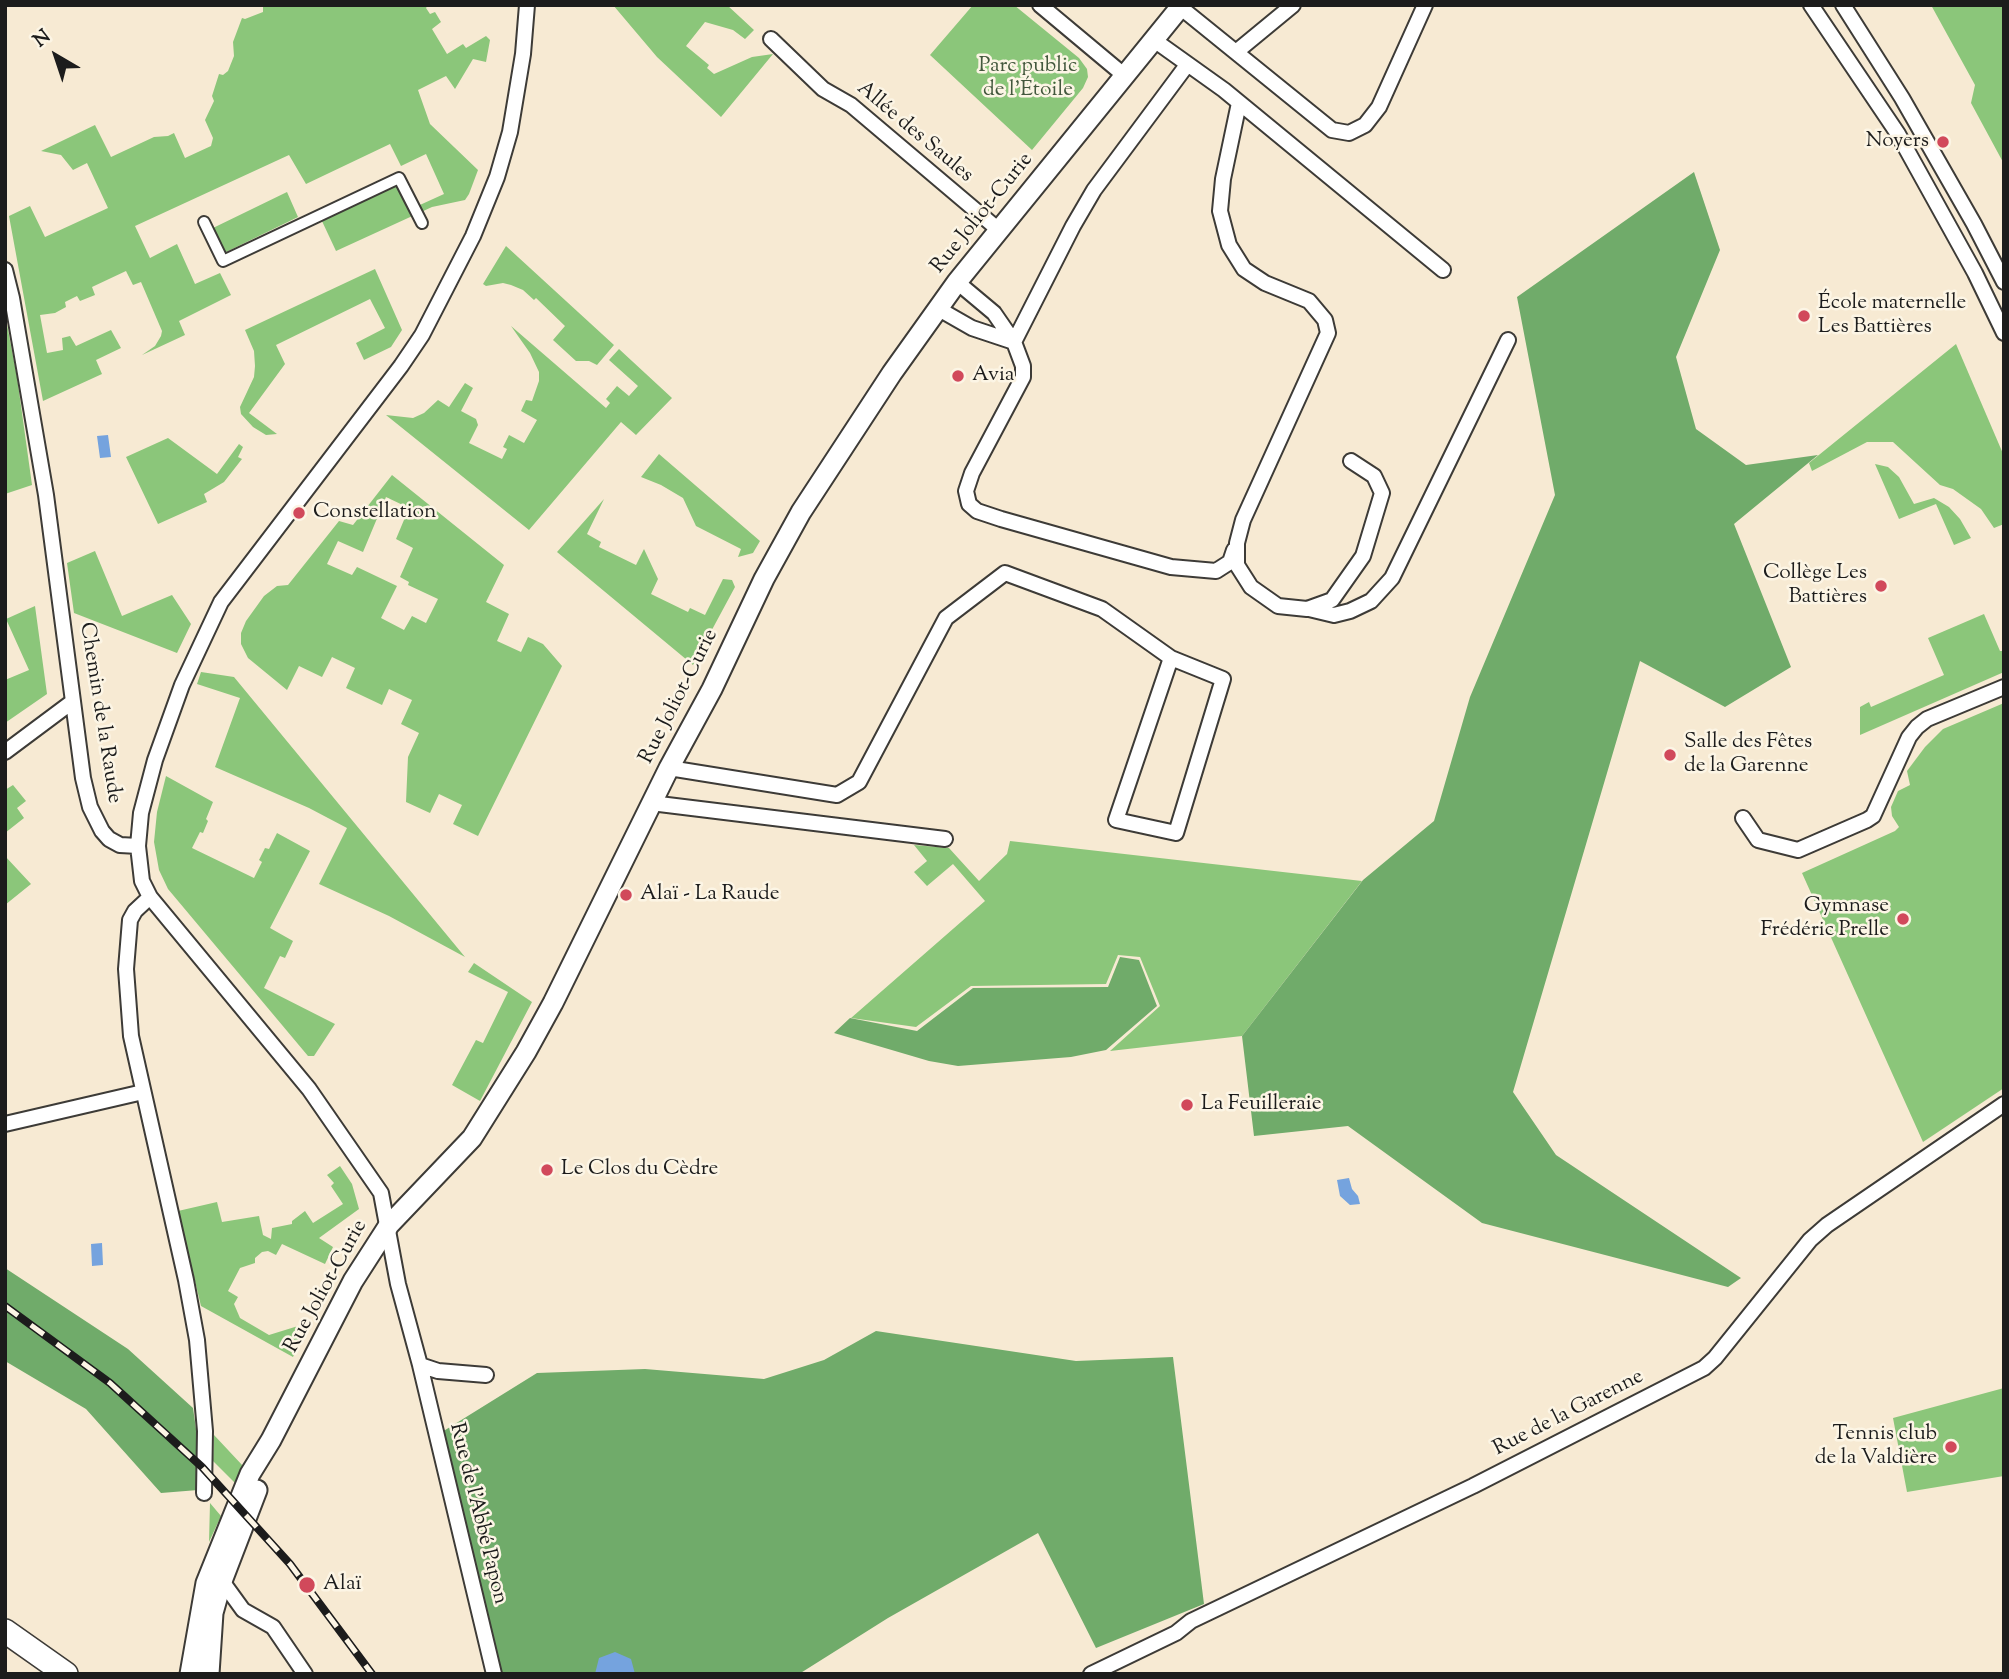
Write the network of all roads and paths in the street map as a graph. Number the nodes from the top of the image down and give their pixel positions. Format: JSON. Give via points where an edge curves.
{"nodes":[{"id":1,"x":527,"y":5,"type":"edge"},
{"id":2,"x":1040,"y":5,"type":"edge"},
{"id":3,"x":1293,"y":5,"type":"edge"},
{"id":4,"x":1425,"y":5,"type":"edge"},
{"id":5,"x":1811,"y":5,"type":"edge"},
{"id":6,"x":1843,"y":5,"type":"edge"},
{"id":7,"x":1181,"y":6,"type":"edge"},
{"id":8,"x":771,"y":38,"type":"dead end"},
{"id":9,"x":1154,"y":40,"type":"junction"},
{"id":10,"x":1236,"y":52,"type":"junction"},
{"id":11,"x":1186,"y":65,"type":"junction"},
{"id":12,"x":1125,"y":76,"type":"junction"},
{"id":13,"x":1239,"y":103,"type":"junction"},
{"id":14,"x":205,"y":222,"type":"dead end"},
{"id":15,"x":422,"y":223,"type":"dead end"},
{"id":16,"x":1000,"y":231,"type":"junction"},
{"id":17,"x":5,"y":270,"type":"edge"},
{"id":18,"x":1443,"y":270,"type":"dead end"},
{"id":19,"x":957,"y":282,"type":"junction"},
{"id":20,"x":2004,"y":282,"type":"edge"},
{"id":21,"x":2004,"y":297,"type":"edge"},
{"id":22,"x":1990,"y":304,"type":"junction"},
{"id":23,"x":937,"y":308,"type":"junction"},
{"id":24,"x":2004,"y":333,"type":"edge"},
{"id":25,"x":1508,"y":340,"type":"dead end"},
{"id":26,"x":1014,"y":342,"type":"junction"},
{"id":27,"x":1351,"y":461,"type":"dead end"},
{"id":28,"x":1237,"y":542,"type":"junction"},
{"id":29,"x":1307,"y":608,"type":"junction"},
{"id":30,"x":1171,"y":658,"type":"junction"},
{"id":31,"x":2004,"y":687,"type":"edge"},
{"id":32,"x":72,"y":702,"type":"junction"},
{"id":33,"x":5,"y":752,"type":"edge"},
{"id":34,"x":669,"y":768,"type":"junction"},
{"id":35,"x":651,"y":803,"type":"junction"},
{"id":36,"x":1743,"y":818,"type":"dead end"},
{"id":37,"x":945,"y":839,"type":"dead end"},
{"id":38,"x":138,"y":846,"type":"junction"},
{"id":39,"x":150,"y":897,"type":"junction"},
{"id":40,"x":143,"y":1092,"type":"junction"},
{"id":41,"x":2004,"y":1104,"type":"edge"},
{"id":42,"x":5,"y":1124,"type":"edge"},
{"id":43,"x":389,"y":1225,"type":"junction"},
{"id":44,"x":420,"y":1365,"type":"junction"},
{"id":45,"x":485,"y":1375,"type":"dead end"},
{"id":46,"x":271,"y":1440,"type":"junction"},
{"id":47,"x":204,"y":1493,"type":"dead end"},
{"id":48,"x":222,"y":1581,"type":"junction"},
{"id":49,"x":5,"y":1631,"type":"edge"},
{"id":50,"x":66,"y":1674,"type":"edge"},
{"id":51,"x":190,"y":1674,"type":"edge"},
{"id":52,"x":209,"y":1674,"type":"edge"},
{"id":53,"x":304,"y":1674,"type":"edge"},
{"id":54,"x":494,"y":1674,"type":"edge"},
{"id":55,"x":1091,"y":1674,"type":"edge"}],
"edges":[{"from":1,"to":38,"type":"street","via":[[510,132],[473,236],[401,366],[221,602],[182,685],[155,760]]},
{"from":2,"to":12,"type":"street"},
{"from":3,"to":10,"type":"street"},
{"from":4,"to":10,"type":"street","via":[[1379,107],[1365,125],[1349,134],[1332,130]]},
{"from":5,"to":22,"type":"street","via":[[1898,134]]},
{"from":6,"to":20,"type":"street","via":[[1902,98]]},
{"from":7,"to":9,"type":"main road","name":"Rue Joliot-Curie"},
{"from":7,"to":10,"type":"street"},
{"from":8,"to":16,"type":"street","name":"Allée des Saules","via":[[823,89],[851,105]]},
{"from":9,"to":11,"type":"street"},
{"from":9,"to":12,"type":"main road","name":"Rue Joliot-Curie"},
{"from":11,"to":13,"type":"street"},
{"from":11,"to":26,"type":"street","via":[[1094,190]]},
{"from":12,"to":16,"type":"main road","name":"Rue Joliot-Curie"},
{"from":13,"to":18,"type":"street"},
{"from":13,"to":28,"type":"street","via":[[1220,211],[1229,245],[1244,269],[1309,301],[1325,320],[1328,333]]},
{"from":14,"to":15,"type":"street","via":[[223,261],[399,178]]},
{"from":16,"to":19,"type":"main road","name":"Rue Joliot-Curie"},
{"from":17,"to":32,"type":"street","name":"Chemin de la Raude","via":[[46,495]]},
{"from":19,"to":23,"type":"main road","name":"Rue Joliot-Curie"},
{"from":19,"to":26,"type":"street","via":[[994,313]]},
{"from":21,"to":22,"type":"street"},
{"from":22,"to":24,"type":"street"},
{"from":23,"to":26,"type":"street","via":[[972,328]]},
{"from":23,"to":34,"type":"main road","name":"Rue Joliot-Curie","via":[[801,512]]},
{"from":25,"to":29,"type":"street","via":[[1392,578],[1371,601],[1350,611],[1334,615]]},
{"from":26,"to":28,"type":"street","via":[[1023,377],[972,473],[965,491],[969,504],[1001,519],[1171,567],[1216,571],[1230,562]]},
{"from":27,"to":29,"type":"street","via":[[1374,476],[1382,493],[1376,516],[1363,556],[1332,600]]},
{"from":28,"to":29,"type":"street","via":[[1237,565],[1251,587],[1278,606]]},
{"from":30,"to":30,"type":"street","via":[[1223,679],[1176,833],[1116,820]]},
{"from":30,"to":34,"type":"street","via":[[1102,609],[1005,573],[946,618],[859,782],[838,795]]},
{"from":31,"to":36,"type":"street","via":[[1917,727],[1867,820],[1798,849],[1758,840]]},
{"from":32,"to":33,"type":"street"},
{"from":32,"to":38,"type":"street","name":"Chemin de la Raude","via":[[94,818],[109,839]]},
{"from":34,"to":35,"type":"main road","name":"Rue Joliot-Curie"},
{"from":35,"to":37,"type":"street"},
{"from":35,"to":43,"type":"main road","name":"Rue Joliot-Curie","via":[[553,1003],[491,1111],[472,1138]]},
{"from":38,"to":39,"type":"street","via":[[142,881]]},
{"from":39,"to":40,"type":"street","via":[[130,920],[126,970],[131,1036]]},
{"from":39,"to":43,"type":"street","via":[[309,1089],[382,1193]]},
{"from":40,"to":42,"type":"street"},
{"from":40,"to":47,"type":"street","via":[[197,1340],[205,1431]]},
{"from":41,"to":55,"type":"street","name":"Rue de la Garenne","via":[[1819,1232],[1704,1368]]},
{"from":43,"to":44,"type":"street","name":"Rue de l'Abbé Papon","via":[[398,1284]]},
{"from":43,"to":46,"type":"main road","name":"Rue Joliot-Curie","via":[[353,1281]]},
{"from":44,"to":45,"type":"street"},
{"from":44,"to":54,"type":"street","name":"Rue de l'Abbé Papon"},
{"from":46,"to":48,"type":"main road","name":"Rue Joliot-Curie"},
{"from":46,"to":51,"type":"main road","name":"Rue Joliot-Curie","via":[[250,1475],[206,1583]]},
{"from":48,"to":52,"type":"main road","name":"Rue Joliot-Curie","via":[[213,1613]]},
{"from":48,"to":53,"type":"street","via":[[243,1610],[273,1627]]},
{"from":49,"to":50,"type":"main road"}]}
